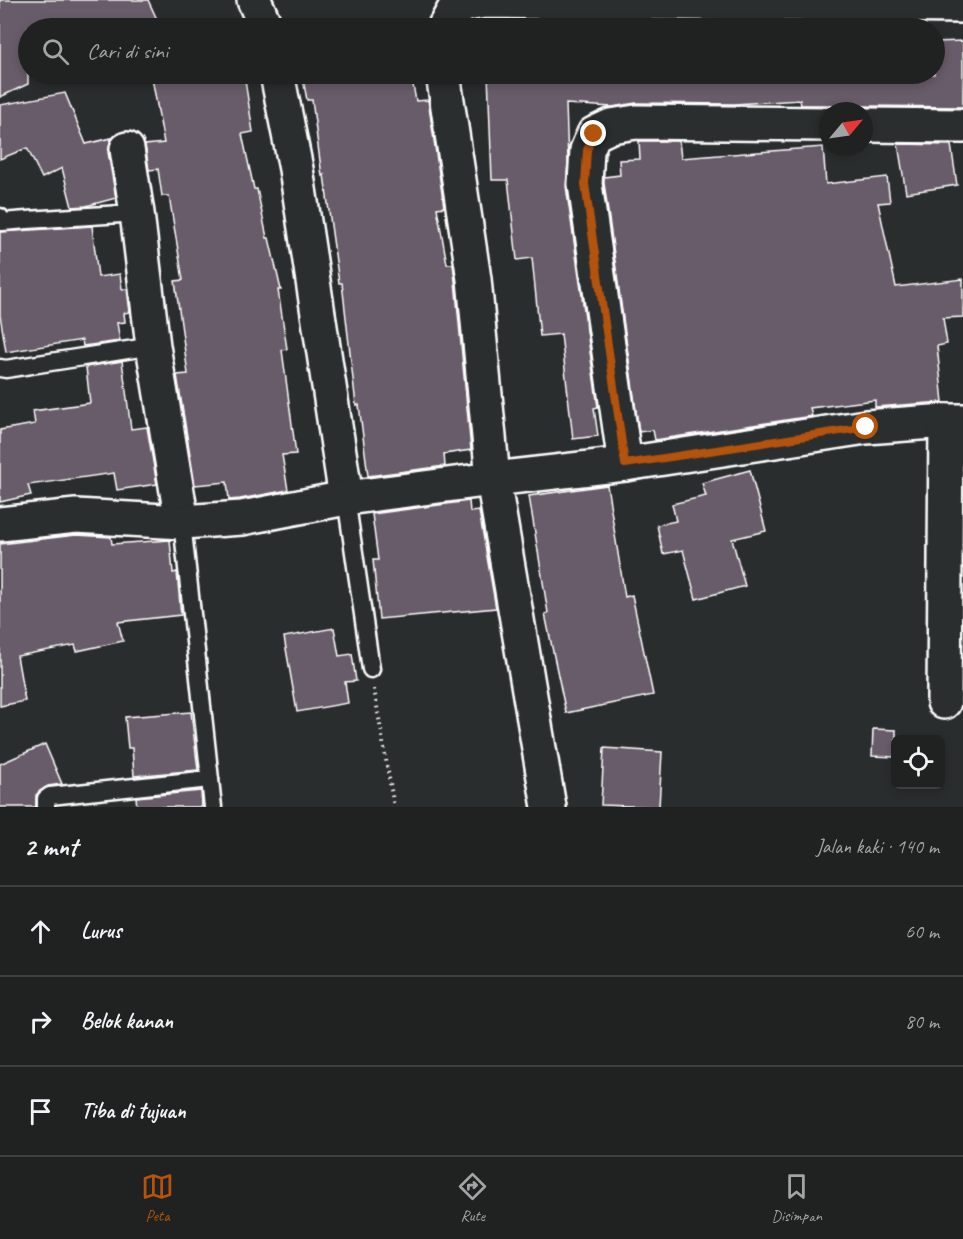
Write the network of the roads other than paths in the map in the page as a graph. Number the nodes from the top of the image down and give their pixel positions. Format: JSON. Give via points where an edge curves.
{"nodes":[{"id":1,"x":254,"y":0,"type":"edge"},
{"id":2,"x":963,"y":6,"type":"edge"},
{"id":3,"x":262,"y":18,"type":"edge"},
{"id":4,"x":450,"y":18,"type":"edge"},
{"id":5,"x":279,"y":84,"type":"edge"},
{"id":6,"x":445,"y":84,"type":"edge"},
{"id":7,"x":819,"y":124,"type":"edge"},
{"id":8,"x":873,"y":125,"type":"edge"},
{"id":9,"x":963,"y":126,"type":"edge"},
{"id":10,"x":127,"y":149,"type":"dead end"},
{"id":11,"x":137,"y":213,"type":"junction"},
{"id":12,"x":1,"y":221,"type":"edge"},
{"id":13,"x":153,"y":346,"type":"junction"},
{"id":14,"x":0,"y":368,"type":"edge"},
{"id":15,"x":955,"y":421,"type":"edge"},
{"id":16,"x":625,"y":464,"type":"junction"},
{"id":17,"x":493,"y":479,"type":"junction"},
{"id":18,"x":346,"y":498,"type":"junction"},
{"id":19,"x":182,"y":522,"type":"junction"},
{"id":20,"x":0,"y":524,"type":"edge"},
{"id":21,"x":371,"y":669,"type":"road end"},
{"id":22,"x":944,"y":702,"type":"dead end"},
{"id":23,"x":210,"y":779,"type":"junction"},
{"id":24,"x":46,"y":807,"type":"edge"},
{"id":25,"x":213,"y":807,"type":"edge"},
{"id":26,"x":549,"y":807,"type":"edge"}],
"edges":[{"from":1,"to":3,"type":"street"},
{"from":2,"to":4,"type":"street","via":[[484,1],[454,10]]},
{"from":5,"to":18,"type":"street","via":[[296,169]]},
{"from":6,"to":17,"type":"street","via":[[474,279]]},
{"from":7,"to":16,"type":"street","via":[[636,122],[611,126],[594,134],[587,150],[585,184]]},
{"from":8,"to":9,"type":"street"},
{"from":10,"to":11,"type":"street"},
{"from":11,"to":12,"type":"lane"},
{"from":11,"to":13,"type":"street"},
{"from":13,"to":14,"type":"lane"},
{"from":13,"to":19,"type":"street"},
{"from":15,"to":16,"type":"street","via":[[866,427]]},
{"from":15,"to":22,"type":"street"},
{"from":16,"to":17,"type":"street"},
{"from":17,"to":18,"type":"street"},
{"from":17,"to":26,"type":"street"},
{"from":18,"to":19,"type":"street","via":[[242,518]]},
{"from":18,"to":21,"type":"lane"},
{"from":19,"to":20,"type":"street","via":[[76,516]]},
{"from":19,"to":23,"type":"lane"},
{"from":23,"to":24,"type":"lane","via":[[50,796]]},
{"from":23,"to":25,"type":"lane"}]}
